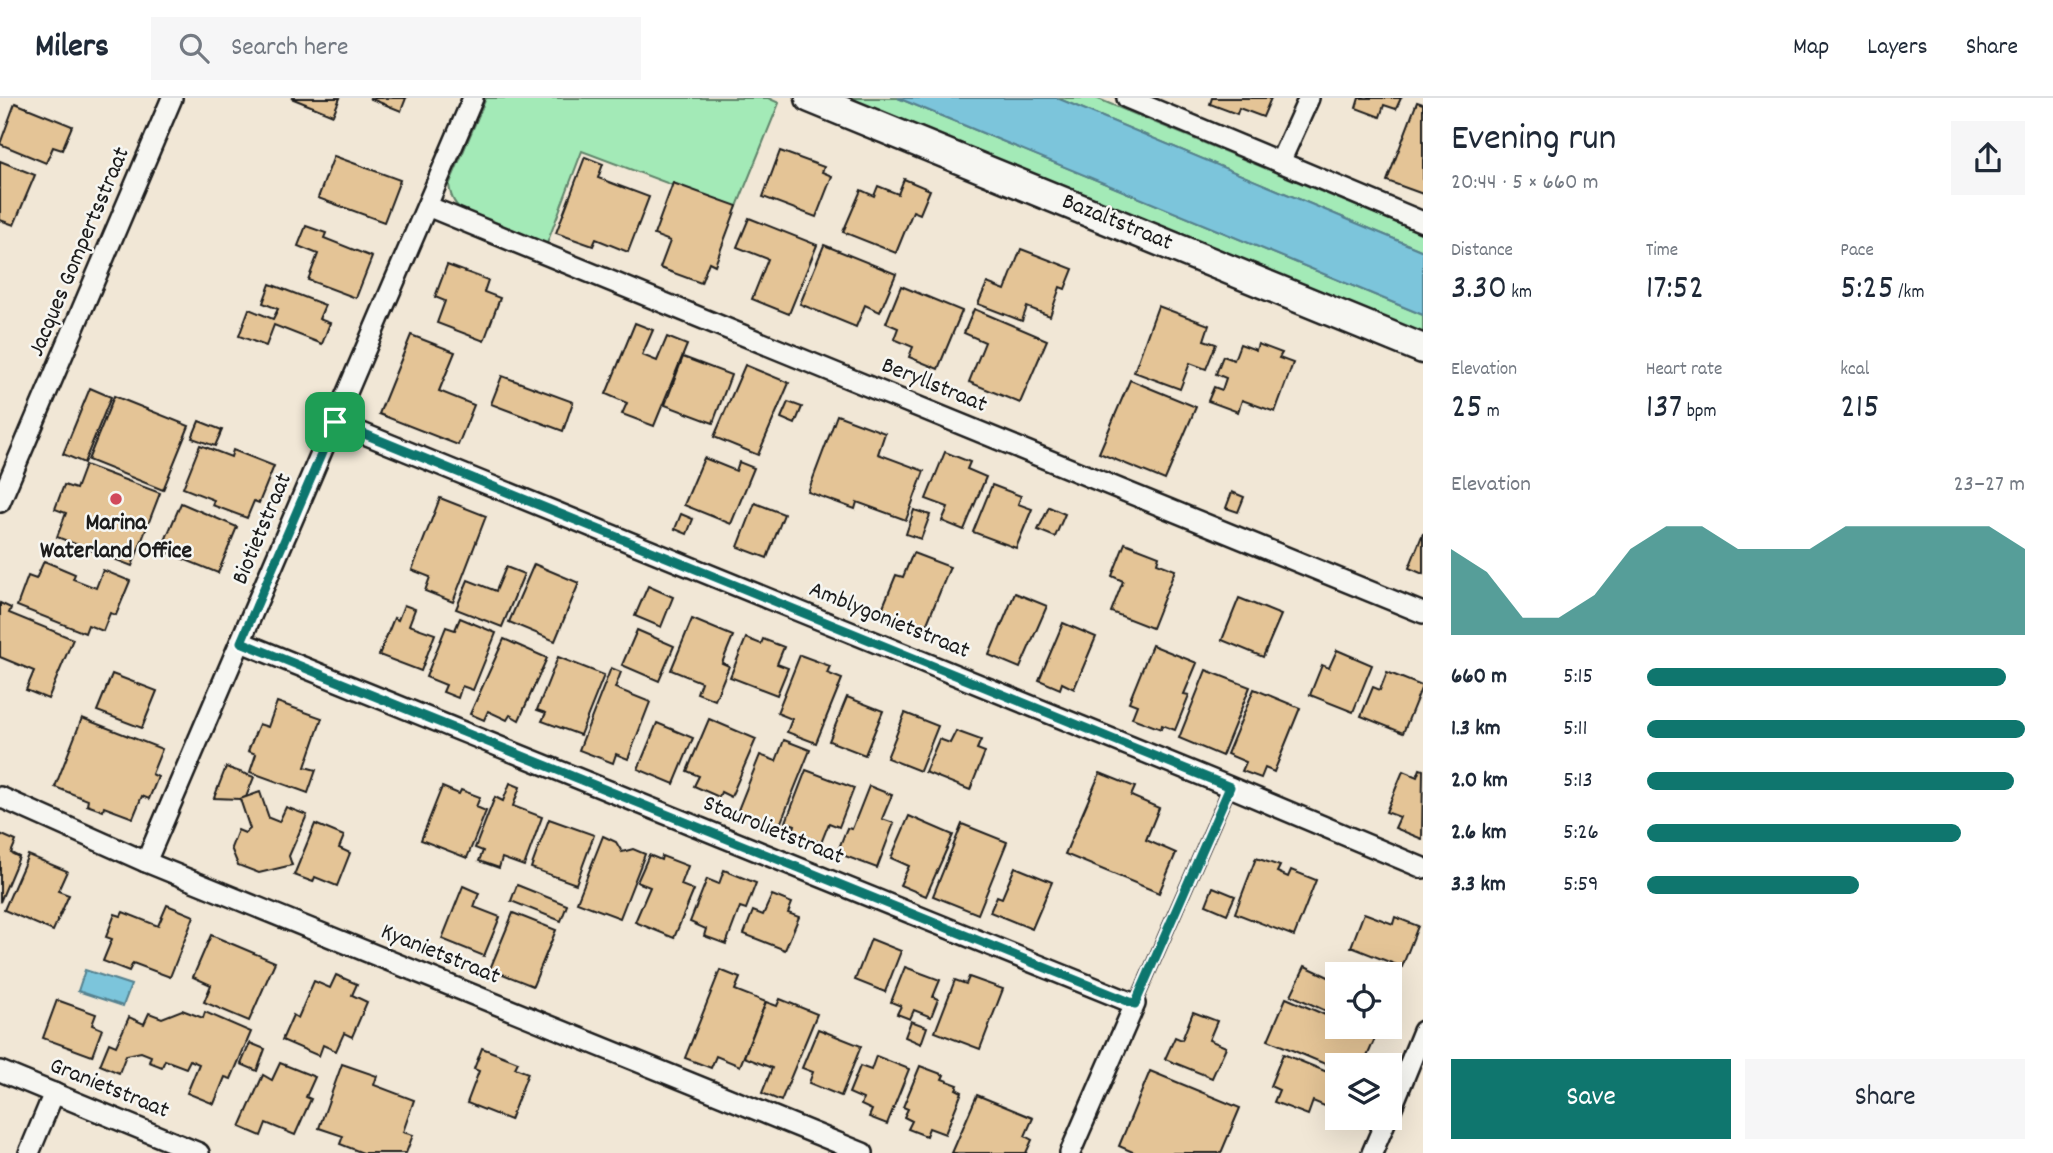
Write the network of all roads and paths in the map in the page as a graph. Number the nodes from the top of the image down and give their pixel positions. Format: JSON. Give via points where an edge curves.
{"nodes":[{"id":1,"x":172,"y":98,"type":"edge"},
{"id":2,"x":473,"y":98,"type":"edge"},
{"id":3,"x":810,"y":98,"type":"edge"},
{"id":4,"x":1127,"y":98,"type":"edge"},
{"id":5,"x":1308,"y":98,"type":"edge"},
{"id":6,"x":1280,"y":162,"type":"junction"},
{"id":7,"x":427,"y":206,"type":"junction"},
{"id":8,"x":1423,"y":222,"type":"edge"},
{"id":9,"x":1423,"y":349,"type":"edge"},
{"id":10,"x":335,"y":422,"type":"junction"},
{"id":11,"x":0,"y":502,"type":"edge"},
{"id":12,"x":1423,"y":613,"type":"edge"},
{"id":13,"x":241,"y":642,"type":"junction"},
{"id":14,"x":1230,"y":787,"type":"junction"},
{"id":15,"x":0,"y":797,"type":"edge"},
{"id":16,"x":146,"y":862,"type":"junction"},
{"id":17,"x":1423,"y":869,"type":"edge"},
{"id":18,"x":1135,"y":1004,"type":"junction"},
{"id":19,"x":1423,"y":1031,"type":"edge"},
{"id":20,"x":0,"y":1071,"type":"edge"},
{"id":21,"x":1402,"y":1083,"type":"edge"},
{"id":22,"x":54,"y":1093,"type":"junction"},
{"id":23,"x":1382,"y":1130,"type":"edge"},
{"id":24,"x":29,"y":1153,"type":"edge"},
{"id":25,"x":199,"y":1153,"type":"edge"},
{"id":26,"x":863,"y":1153,"type":"edge"},
{"id":27,"x":1070,"y":1153,"type":"edge"},
{"id":28,"x":1373,"y":1153,"type":"edge"}],
"edges":[{"from":1,"to":11,"type":"street","name":"Jacques Gompertsstraat"},
{"from":2,"to":7,"type":"street","name":"Biotietstraat"},
{"from":3,"to":9,"type":"street","name":"Bazaltstraat"},
{"from":4,"to":6,"type":"street"},
{"from":5,"to":6,"type":"street"},
{"from":6,"to":8,"type":"street"},
{"from":7,"to":10,"type":"street","name":"Biotietstraat"},
{"from":7,"to":12,"type":"street","name":"Beryllstraat"},
{"from":10,"to":13,"type":"street","name":"Biotietstraat"},
{"from":10,"to":14,"type":"street","name":"Amblygonietstraat"},
{"from":13,"to":16,"type":"street","name":"Biotietstraat"},
{"from":13,"to":18,"type":"street","name":"Staurolietstraat"},
{"from":14,"to":17,"type":"street","name":"Amblygonietstraat"},
{"from":14,"to":18,"type":"lane"},
{"from":15,"to":16,"type":"street","name":"Kyanietstraat"},
{"from":16,"to":26,"type":"street","name":"Kyanietstraat"},
{"from":18,"to":27,"type":"street"},
{"from":19,"to":21,"type":"street"},
{"from":20,"to":22,"type":"street","name":"Granietstraat"},
{"from":22,"to":24,"type":"street"},
{"from":22,"to":25,"type":"street","name":"Granietstraat"},
{"from":23,"to":28,"type":"street"}]}
